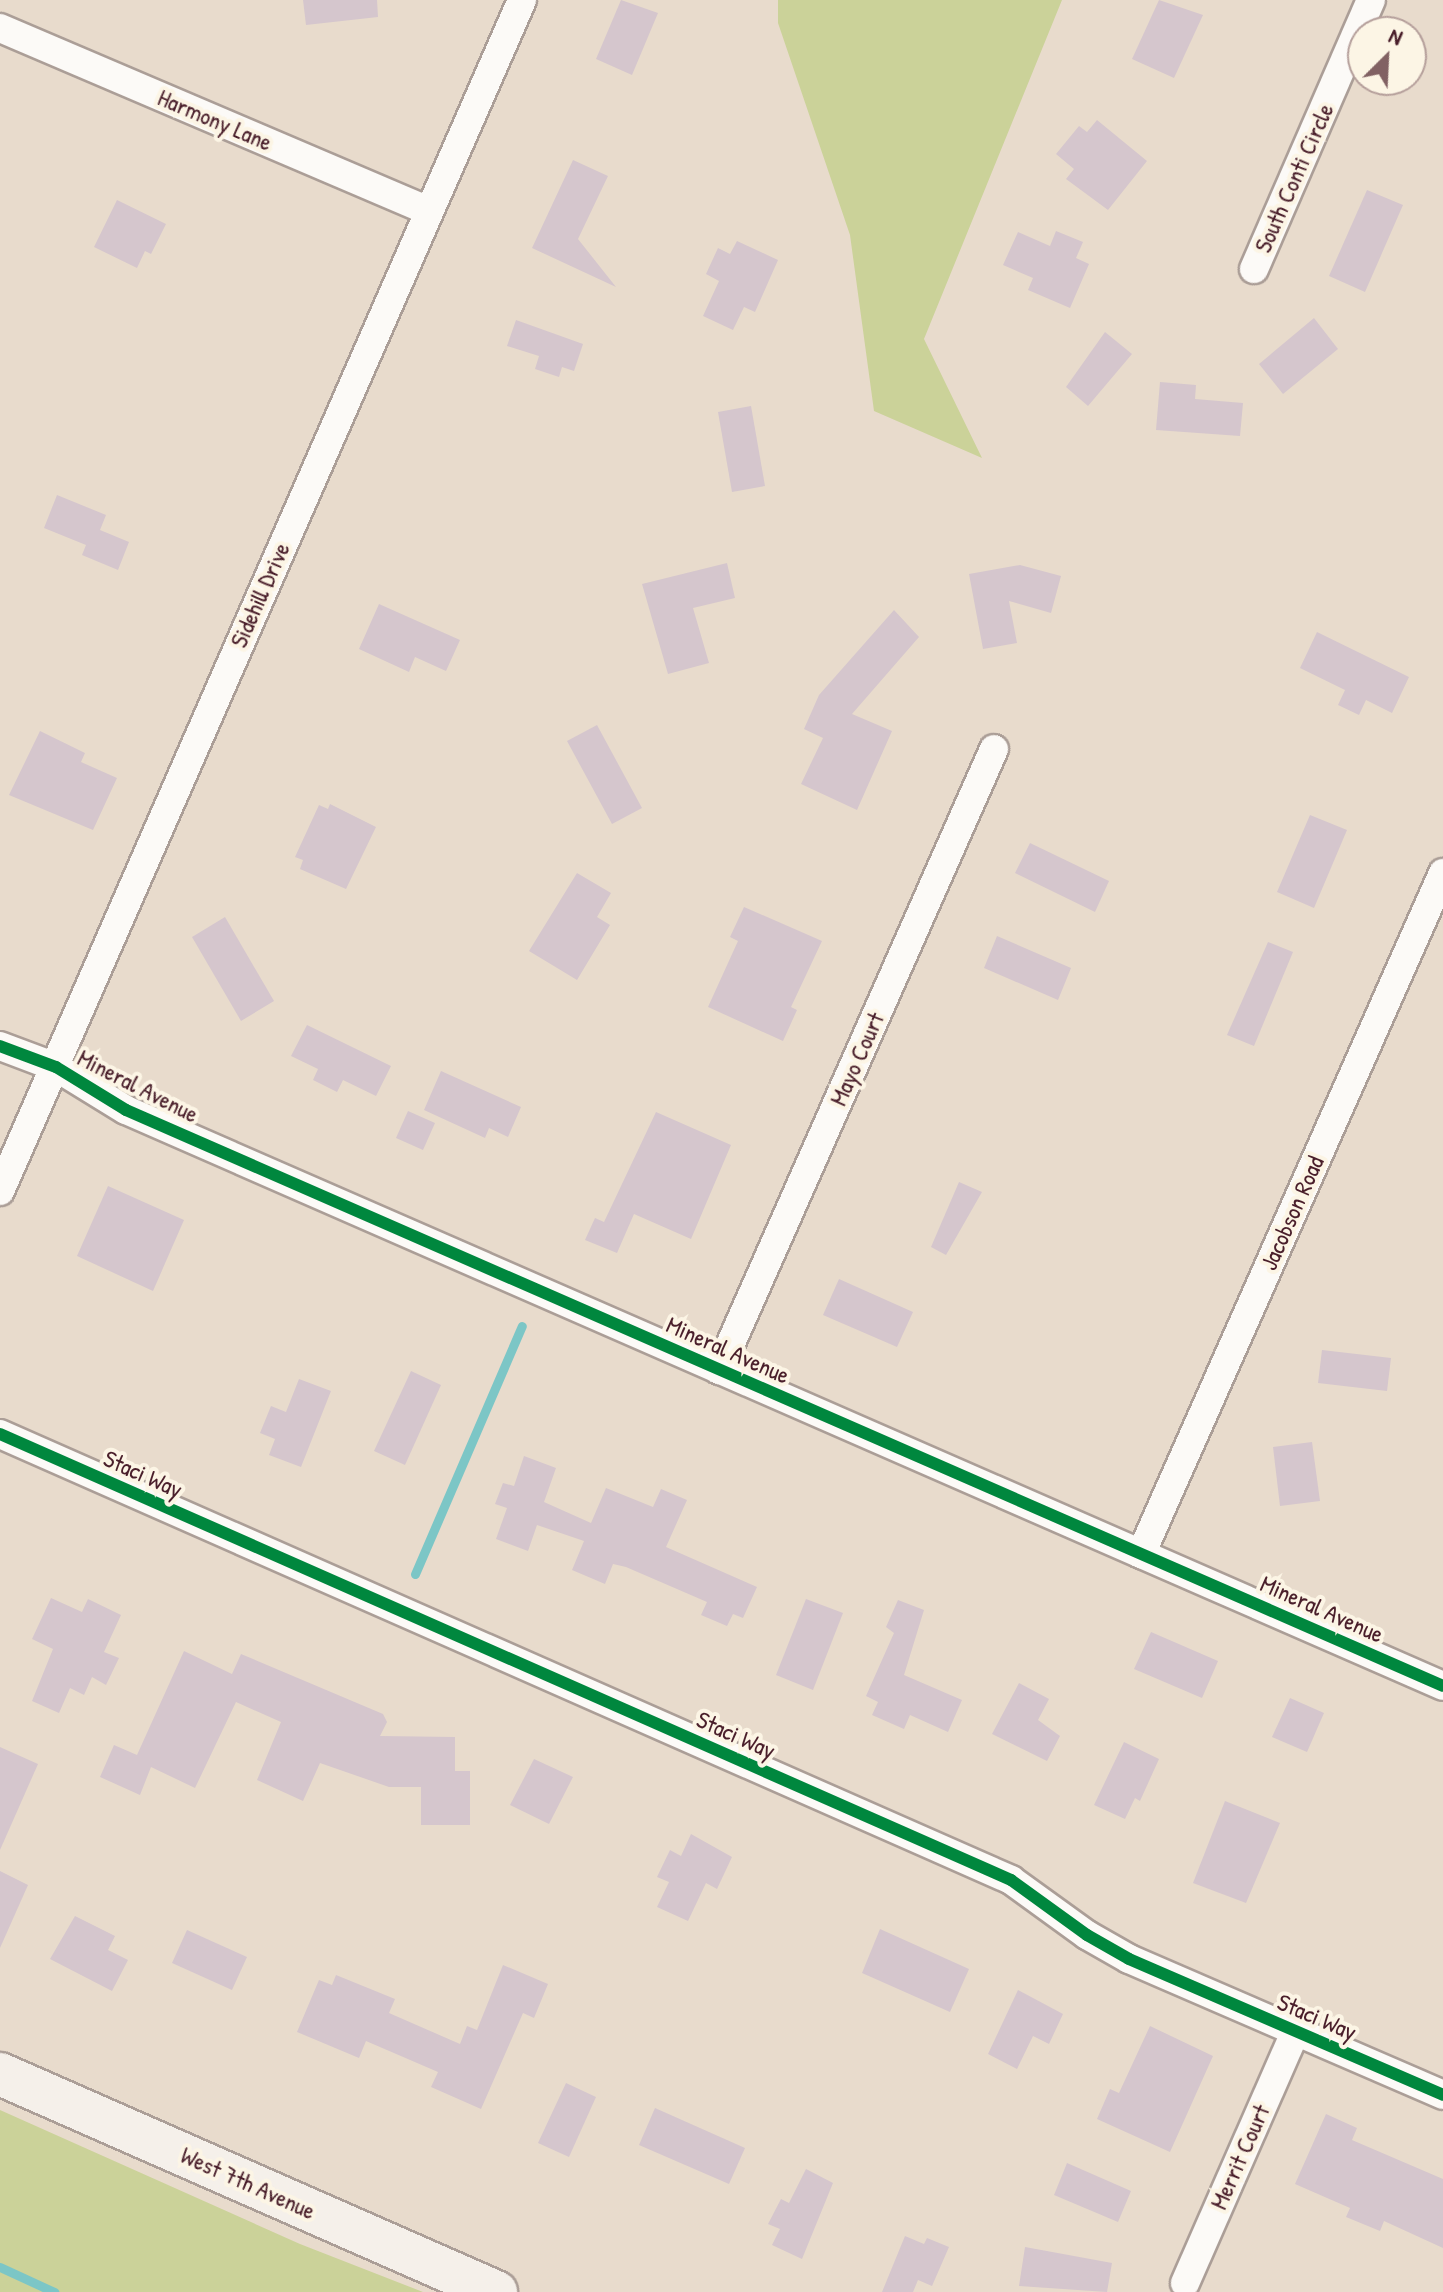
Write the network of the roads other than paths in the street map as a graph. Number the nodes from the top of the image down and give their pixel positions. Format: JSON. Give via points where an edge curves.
{"nodes":[{"id":1,"x":522,"y":0,"type":"edge"},
{"id":2,"x":1371,"y":0,"type":"edge"},
{"id":3,"x":0,"y":28,"type":"edge"},
{"id":4,"x":429,"y":211,"type":"junction"},
{"id":5,"x":1254,"y":269,"type":"dead end"},
{"id":6,"x":994,"y":749,"type":"dead end"},
{"id":7,"x":1443,"y":873,"type":"edge"},
{"id":8,"x":0,"y":1046,"type":"edge"},
{"id":9,"x":56,"y":1067,"type":"junction"},
{"id":10,"x":0,"y":1191,"type":"edge"},
{"id":11,"x":719,"y":1370,"type":"junction"},
{"id":12,"x":0,"y":1434,"type":"edge"},
{"id":13,"x":1141,"y":1554,"type":"junction"},
{"id":14,"x":1443,"y":1686,"type":"edge"},
{"id":15,"x":1295,"y":2032,"type":"junction"},
{"id":16,"x":0,"y":2074,"type":"edge"},
{"id":17,"x":1443,"y":2095,"type":"edge"},
{"id":18,"x":1185,"y":2283,"type":"dead end"},
{"id":19,"x":496,"y":2292,"type":"edge"}],
"edges":[{"from":1,"to":4,"type":"street","name":"Sidehill Drive"},
{"from":2,"to":5,"type":"street","name":"South Conti Circle"},
{"from":3,"to":4,"type":"street","name":"Harmony Lane"},
{"from":4,"to":9,"type":"street","name":"Sidehill Drive"},
{"from":6,"to":11,"type":"street","name":"Mayo Court"},
{"from":7,"to":13,"type":"street","name":"Jacobson Road"},
{"from":8,"to":9,"type":"street","name":"Mineral Avenue"},
{"from":9,"to":10,"type":"street","name":"Sidehill Drive"},
{"from":9,"to":11,"type":"street","name":"Mineral Avenue","via":[[126,1110]]},
{"from":11,"to":13,"type":"street","name":"Mineral Avenue"},
{"from":12,"to":15,"type":"street","name":"Staci Way","via":[[1011,1880],[1129,1959]]},
{"from":13,"to":14,"type":"street","name":"Mineral Avenue"},
{"from":15,"to":17,"type":"street","name":"Staci Way"},
{"from":15,"to":18,"type":"street","name":"Merrit Court"},
{"from":16,"to":19,"type":"main road","name":"West 7th Avenue"}]}
